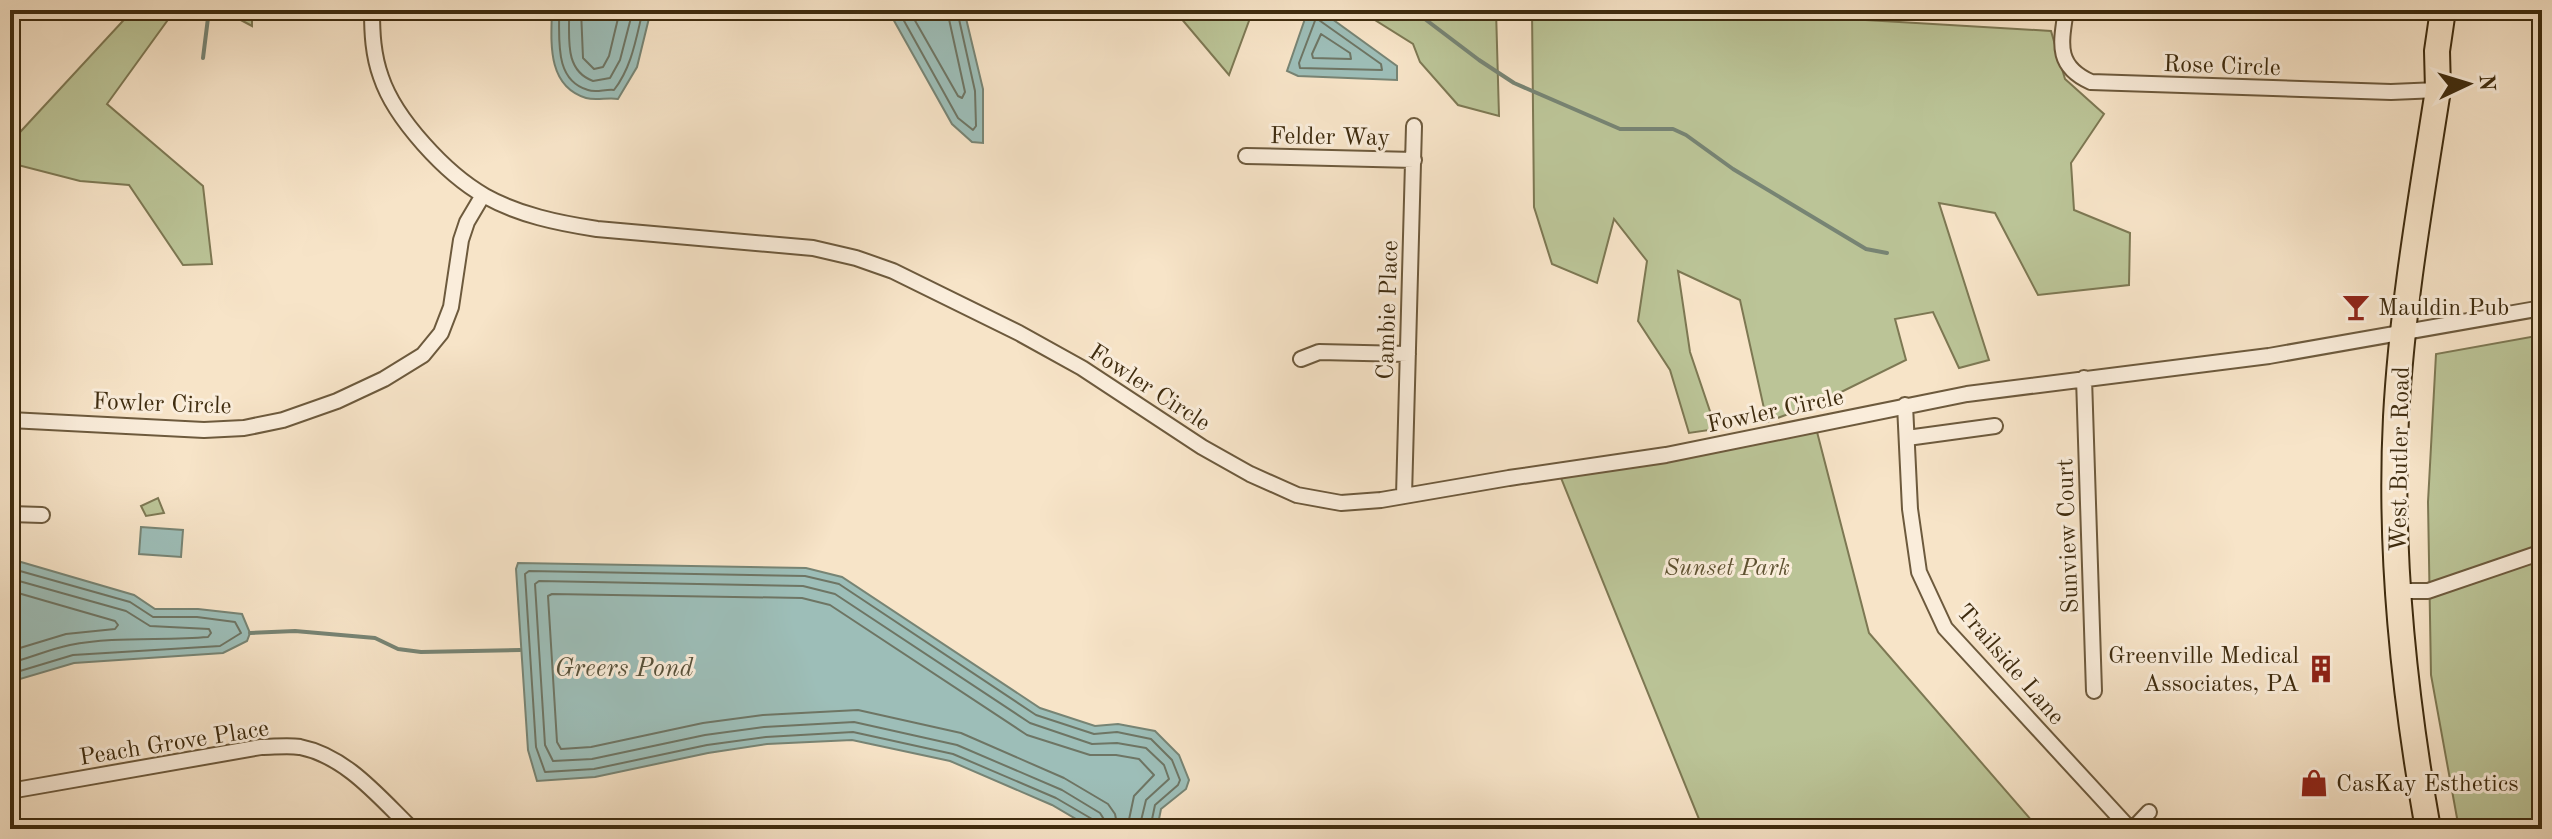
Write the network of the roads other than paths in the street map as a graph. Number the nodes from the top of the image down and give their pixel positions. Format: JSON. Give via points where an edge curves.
{"nodes":[{"id":1,"x":372,"y":10,"type":"edge"},
{"id":2,"x":2066,"y":10,"type":"edge"},
{"id":3,"x":2443,"y":10,"type":"edge"},
{"id":4,"x":2459,"y":10,"type":"edge"},
{"id":5,"x":2438,"y":90,"type":"junction"},
{"id":6,"x":1414,"y":126,"type":"dead end"},
{"id":7,"x":1246,"y":156,"type":"dead end"},
{"id":8,"x":1414,"y":160,"type":"junction"},
{"id":9,"x":483,"y":195,"type":"junction"},
{"id":10,"x":2542,"y":308,"type":"edge"},
{"id":11,"x":2403,"y":334,"type":"junction"},
{"id":12,"x":1408,"y":354,"type":"junction"},
{"id":13,"x":1301,"y":359,"type":"dead end"},
{"id":14,"x":2084,"y":378,"type":"junction"},
{"id":15,"x":1905,"y":405,"type":"junction"},
{"id":16,"x":10,"y":420,"type":"edge"},
{"id":17,"x":1995,"y":426,"type":"dead end"},
{"id":18,"x":1907,"y":438,"type":"junction"},
{"id":19,"x":1404,"y":496,"type":"junction"},
{"id":20,"x":10,"y":514,"type":"edge"},
{"id":21,"x":42,"y":515,"type":"dead end"},
{"id":22,"x":2542,"y":552,"type":"edge"},
{"id":23,"x":2397,"y":591,"type":"junction"},
{"id":24,"x":2094,"y":691,"type":"dead end"},
{"id":25,"x":10,"y":791,"type":"edge"},
{"id":26,"x":2149,"y":812,"type":"dead end"},
{"id":27,"x":412,"y":829,"type":"edge"},
{"id":28,"x":2132,"y":829,"type":"edge"},
{"id":29,"x":2428,"y":829,"type":"edge"}],
"edges":[{"from":1,"to":9,"type":"street","via":[[377,64],[389,96],[415,134]]},
{"from":2,"to":5,"type":"street","name":"Rose Circle","via":[[2062,52],[2070,68],[2091,82]]},
{"from":3,"to":5,"type":"main road","name":"West Butler Road"},
{"from":4,"to":5,"type":"main road","name":"West Butler Road","via":[[2451,57]]},
{"from":5,"to":11,"type":"main road","name":"West Butler Road"},
{"from":6,"to":8,"type":"street","name":"Cambie Place"},
{"from":7,"to":8,"type":"street","name":"Felder Way"},
{"from":8,"to":12,"type":"street","name":"Cambie Place"},
{"from":9,"to":16,"type":"street","name":"Fowler Circle","via":[[461,240],[451,307],[441,333],[413,363],[337,401],[244,428]]},
{"from":9,"to":19,"type":"street","name":"Fowler Circle","via":[[563,224],[782,245],[856,258],[1019,333],[1202,447],[1283,489],[1341,503]]},
{"from":10,"to":11,"type":"street","name":"Fowler Circle"},
{"from":11,"to":14,"type":"street","name":"Fowler Circle"},
{"from":11,"to":23,"type":"main road","name":"West Butler Road","via":[[2394,499]]},
{"from":12,"to":13,"type":"street","via":[[1319,352]]},
{"from":12,"to":19,"type":"street","name":"Cambie Place"},
{"from":14,"to":15,"type":"street","name":"Fowler Circle"},
{"from":14,"to":24,"type":"street","name":"Sunview Court"},
{"from":15,"to":18,"type":"street","name":"Trailside Lane"},
{"from":15,"to":19,"type":"street","name":"Fowler Circle","via":[[1666,455]]},
{"from":17,"to":18,"type":"street"},
{"from":18,"to":28,"type":"street","name":"Trailside Lane","via":[[1919,572],[1945,628]]},
{"from":20,"to":21,"type":"street"},
{"from":22,"to":23,"type":"street","via":[[2428,591]]},
{"from":23,"to":29,"type":"main road","name":"West Butler Road","via":[[2404,677]]},
{"from":25,"to":27,"type":"street","name":"Peach Grove Place","via":[[261,747],[298,746],[328,756],[354,773]]},
{"from":26,"to":28,"type":"street","name":"Trailside Lane"}]}
